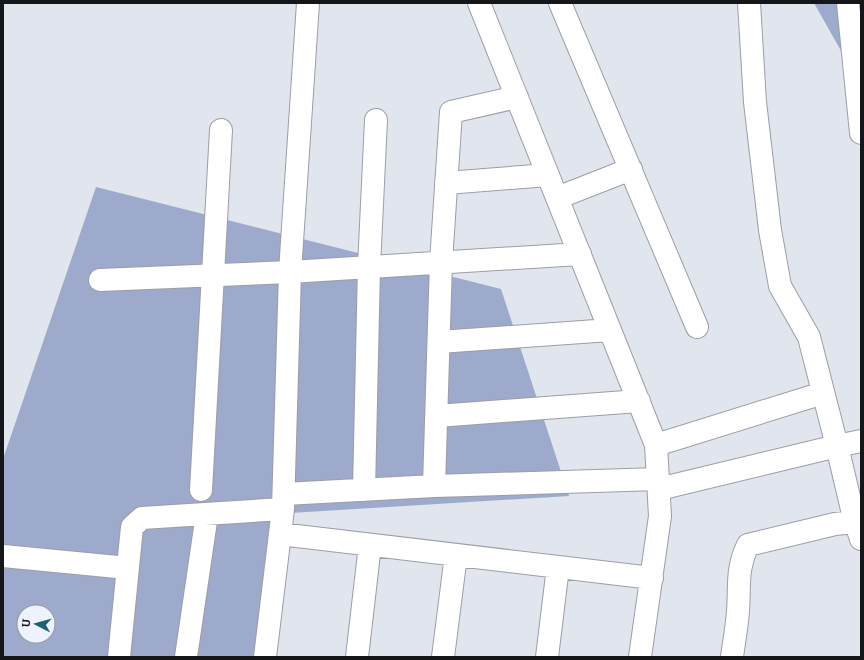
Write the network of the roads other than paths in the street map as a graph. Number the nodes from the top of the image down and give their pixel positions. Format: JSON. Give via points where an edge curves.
{"nodes":[{"id":1,"x":308,"y":3,"type":"edge"},
{"id":2,"x":479,"y":3,"type":"edge"},
{"id":3,"x":560,"y":3,"type":"edge"},
{"id":4,"x":750,"y":3,"type":"edge"},
{"id":5,"x":853,"y":14,"type":"edge"},
{"id":6,"x":517,"y":98,"type":"junction"},
{"id":7,"x":860,"y":102,"type":"edge"},
{"id":8,"x":376,"y":120,"type":"dead end"},
{"id":9,"x":221,"y":130,"type":"dead end"},
{"id":10,"x":861,"y":132,"type":"edge"},
{"id":11,"x":631,"y":169,"type":"junction"},
{"id":12,"x":548,"y":174,"type":"junction"},
{"id":13,"x":446,"y":183,"type":"junction"},
{"id":14,"x":557,"y":198,"type":"junction"},
{"id":15,"x":580,"y":254,"type":"junction"},
{"id":16,"x":441,"y":262,"type":"junction"},
{"id":17,"x":369,"y":267,"type":"junction"},
{"id":18,"x":290,"y":272,"type":"junction"},
{"id":19,"x":212,"y":275,"type":"junction"},
{"id":20,"x":100,"y":280,"type":"dead end"},
{"id":21,"x":697,"y":327,"type":"dead end"},
{"id":22,"x":610,"y":330,"type":"junction"},
{"id":23,"x":439,"y":342,"type":"junction"},
{"id":24,"x":823,"y":393,"type":"junction"},
{"id":25,"x":639,"y":401,"type":"junction"},
{"id":26,"x":437,"y":416,"type":"junction"},
{"id":27,"x":861,"y":441,"type":"edge"},
{"id":28,"x":656,"y":445,"type":"junction"},
{"id":29,"x":836,"y":446,"type":"junction"},
{"id":30,"x":659,"y":484,"type":"junction"},
{"id":31,"x":434,"y":486,"type":"junction"},
{"id":32,"x":201,"y":490,"type":"dead end"},
{"id":33,"x":364,"y":490,"type":"junction"},
{"id":34,"x":283,"y":502,"type":"junction"},
{"id":35,"x":207,"y":514,"type":"junction"},
{"id":36,"x":859,"y":533,"type":"edge"},
{"id":37,"x":280,"y":534,"type":"junction"},
{"id":38,"x":370,"y":545,"type":"junction"},
{"id":39,"x":456,"y":555,"type":"junction"},
{"id":40,"x":3,"y":556,"type":"edge"},
{"id":41,"x":861,"y":557,"type":"edge"},
{"id":42,"x":558,"y":567,"type":"junction"},
{"id":43,"x":128,"y":568,"type":"junction"},
{"id":44,"x":652,"y":578,"type":"junction"},
{"id":45,"x":119,"y":657,"type":"edge"},
{"id":46,"x":186,"y":657,"type":"edge"},
{"id":47,"x":264,"y":657,"type":"edge"},
{"id":48,"x":357,"y":657,"type":"edge"},
{"id":49,"x":443,"y":657,"type":"edge"},
{"id":50,"x":547,"y":657,"type":"edge"},
{"id":51,"x":640,"y":657,"type":"edge"},
{"id":52,"x":732,"y":657,"type":"edge"}],
"edges":[{"from":1,"to":18,"type":"street"},
{"from":2,"to":6,"type":"street"},
{"from":3,"to":11,"type":"street"},
{"from":4,"to":24,"type":"street","via":[[755,102],[770,230],[780,286],[809,338]]},
{"from":5,"to":7,"type":"street"},
{"from":6,"to":12,"type":"street"},
{"from":6,"to":13,"type":"street","via":[[451,112]]},
{"from":7,"to":10,"type":"street"},
{"from":8,"to":17,"type":"street"},
{"from":9,"to":19,"type":"street"},
{"from":11,"to":14,"type":"street"},
{"from":11,"to":21,"type":"street"},
{"from":12,"to":13,"type":"street"},
{"from":12,"to":14,"type":"street"},
{"from":13,"to":16,"type":"street"},
{"from":14,"to":15,"type":"street"},
{"from":15,"to":16,"type":"street"},
{"from":15,"to":22,"type":"street"},
{"from":16,"to":17,"type":"street"},
{"from":16,"to":23,"type":"street"},
{"from":17,"to":18,"type":"street"},
{"from":17,"to":33,"type":"street"},
{"from":18,"to":19,"type":"street"},
{"from":18,"to":34,"type":"street"},
{"from":19,"to":20,"type":"street"},
{"from":19,"to":32,"type":"street"},
{"from":22,"to":23,"type":"street"},
{"from":22,"to":25,"type":"street"},
{"from":23,"to":26,"type":"street"},
{"from":24,"to":28,"type":"street"},
{"from":24,"to":29,"type":"street"},
{"from":25,"to":26,"type":"street"},
{"from":25,"to":28,"type":"street"},
{"from":26,"to":31,"type":"street"},
{"from":27,"to":29,"type":"street"},
{"from":28,"to":30,"type":"street"},
{"from":29,"to":30,"type":"street"},
{"from":29,"to":36,"type":"street"},
{"from":30,"to":31,"type":"street"},
{"from":30,"to":44,"type":"street","via":[[660,516]]},
{"from":31,"to":33,"type":"street"},
{"from":33,"to":34,"type":"street"},
{"from":34,"to":35,"type":"street"},
{"from":34,"to":37,"type":"street"},
{"from":35,"to":43,"type":"street","via":[[142,518],[132,527]]},
{"from":35,"to":46,"type":"street"},
{"from":36,"to":41,"type":"street"},
{"from":36,"to":52,"type":"street","via":[[835,524],[748,545],[742,556],[738,583],[738,610]]},
{"from":37,"to":38,"type":"street"},
{"from":37,"to":47,"type":"street"},
{"from":38,"to":39,"type":"street"},
{"from":38,"to":48,"type":"street"},
{"from":39,"to":42,"type":"street"},
{"from":39,"to":49,"type":"street"},
{"from":40,"to":43,"type":"street"},
{"from":42,"to":44,"type":"street"},
{"from":42,"to":50,"type":"street"},
{"from":43,"to":45,"type":"street"},
{"from":44,"to":51,"type":"street"}]}
